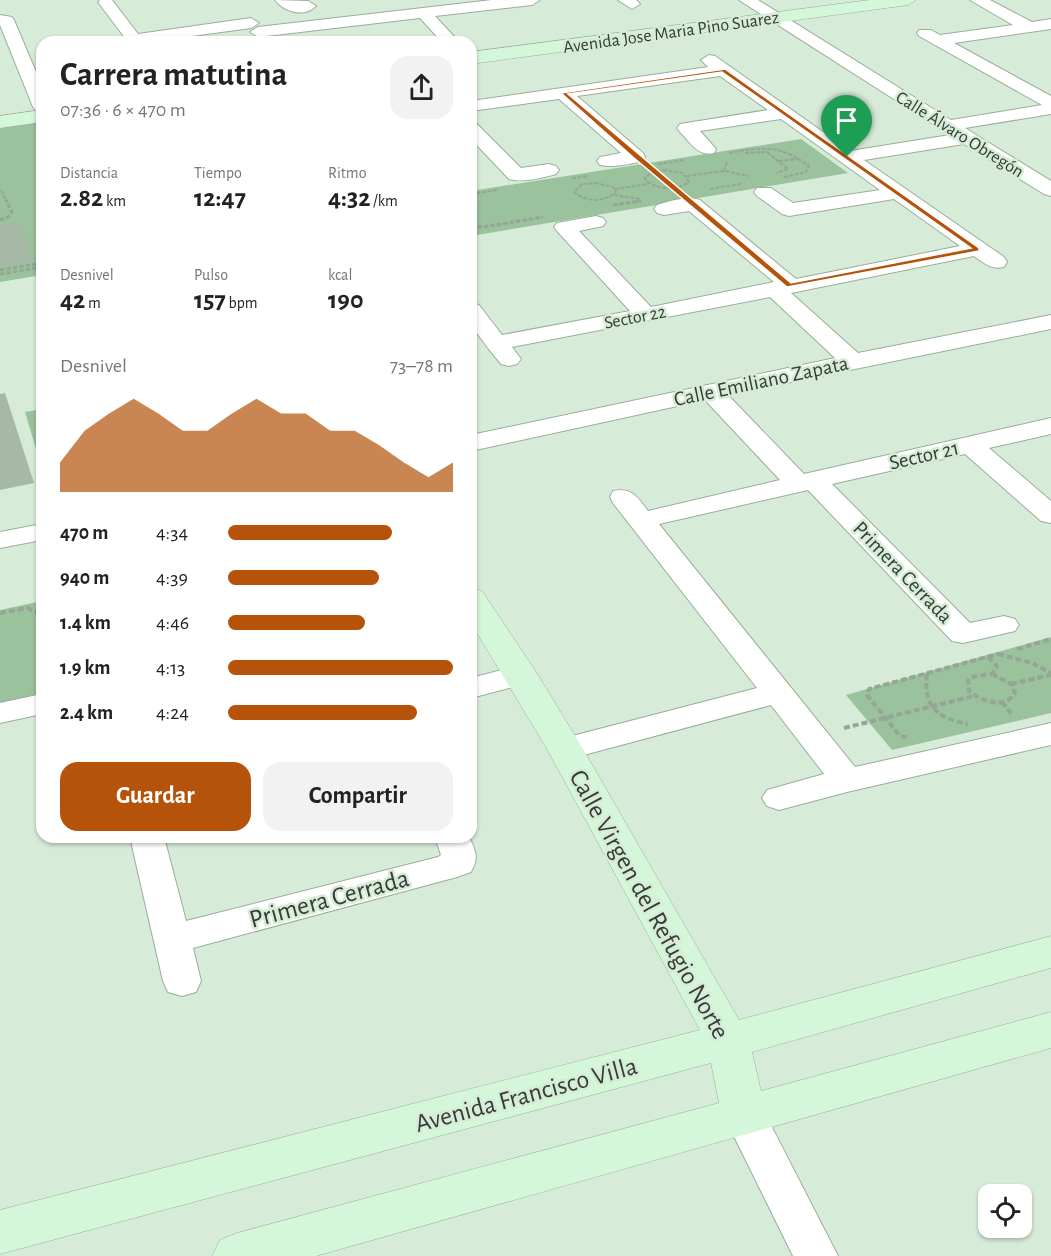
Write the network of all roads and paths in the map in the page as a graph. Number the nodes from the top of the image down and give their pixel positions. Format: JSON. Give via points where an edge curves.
{"nodes":[{"id":1,"x":283,"y":0,"type":"edge"},
{"id":2,"x":532,"y":0,"type":"edge"},
{"id":3,"x":747,"y":0,"type":"edge"},
{"id":4,"x":850,"y":0,"type":"edge"},
{"id":5,"x":908,"y":0,"type":"edge"},
{"id":6,"x":978,"y":0,"type":"edge"},
{"id":7,"x":106,"y":2,"type":"dead end"},
{"id":8,"x":308,"y":6,"type":"dead end"},
{"id":9,"x":239,"y":8,"type":"dead end"},
{"id":10,"x":424,"y":13,"type":"junction"},
{"id":11,"x":770,"y":14,"type":"junction"},
{"id":12,"x":0,"y":20,"type":"edge"},
{"id":13,"x":1039,"y":26,"type":"edge"},
{"id":14,"x":258,"y":32,"type":"junction"},
{"id":15,"x":1051,"y":34,"type":"edge"},
{"id":16,"x":131,"y":36,"type":"edge"},
{"id":17,"x":203,"y":36,"type":"edge"},
{"id":18,"x":446,"y":36,"type":"edge"},
{"id":19,"x":477,"y":50,"type":"edge"},
{"id":20,"x":477,"y":57,"type":"edge"},
{"id":21,"x":36,"y":92,"type":"edge"},
{"id":22,"x":564,"y":93,"type":"junction"},
{"id":23,"x":1051,"y":103,"type":"edge"},
{"id":24,"x":477,"y":105,"type":"edge"},
{"id":25,"x":36,"y":108,"type":"edge"},
{"id":26,"x":1051,"y":109,"type":"edge"},
{"id":27,"x":0,"y":113,"type":"edge"},
{"id":28,"x":784,"y":113,"type":"junction"},
{"id":29,"x":36,"y":117,"type":"edge"},
{"id":30,"x":0,"y":122,"type":"edge"},
{"id":31,"x":947,"y":126,"type":"junction"},
{"id":32,"x":477,"y":134,"type":"edge"},
{"id":33,"x":967,"y":138,"type":"junction"},
{"id":34,"x":713,"y":152,"type":"joint"},
{"id":35,"x":730,"y":153,"type":"junction"},
{"id":36,"x":847,"y":157,"type":"junction"},
{"id":37,"x":689,"y":160,"type":"dead end"},
{"id":38,"x":607,"y":161,"type":"dead end"},
{"id":39,"x":641,"y":161,"type":"junction"},
{"id":40,"x":549,"y":170,"type":"dead end"},
{"id":41,"x":724,"y":171,"type":"junction"},
{"id":42,"x":654,"y":172,"type":"junction"},
{"id":43,"x":592,"y":175,"type":"dead end"},
{"id":44,"x":687,"y":176,"type":"junction"},
{"id":45,"x":751,"y":177,"type":"dead end"},
{"id":46,"x":570,"y":179,"type":"dead end"},
{"id":47,"x":764,"y":182,"type":"junction"},
{"id":48,"x":649,"y":184,"type":"junction"},
{"id":49,"x":673,"y":188,"type":"junction"},
{"id":50,"x":0,"y":189,"type":"edge"},
{"id":51,"x":503,"y":189,"type":"dead end"},
{"id":52,"x":615,"y":189,"type":"junction"},
{"id":53,"x":1051,"y":190,"type":"edge"},
{"id":54,"x":477,"y":193,"type":"edge"},
{"id":55,"x":897,"y":193,"type":"junction"},
{"id":56,"x":614,"y":195,"type":"junction"},
{"id":57,"x":687,"y":199,"type":"junction"},
{"id":58,"x":664,"y":209,"type":"dead end"},
{"id":59,"x":603,"y":214,"type":"joint"},
{"id":60,"x":552,"y":215,"type":"dead end"},
{"id":61,"x":0,"y":220,"type":"edge"},
{"id":62,"x":477,"y":226,"type":"edge"},
{"id":63,"x":977,"y":249,"type":"junction"},
{"id":64,"x":996,"y":262,"type":"dead end"},
{"id":65,"x":36,"y":266,"type":"edge"},
{"id":66,"x":0,"y":272,"type":"edge"},
{"id":67,"x":782,"y":287,"type":"junction"},
{"id":68,"x":646,"y":315,"type":"junction"},
{"id":69,"x":477,"y":318,"type":"edge"},
{"id":70,"x":1051,"y":322,"type":"edge"},
{"id":71,"x":496,"y":343,"type":"junction"},
{"id":72,"x":511,"y":361,"type":"dead end"},
{"id":73,"x":854,"y":361,"type":"junction"},
{"id":74,"x":711,"y":392,"type":"junction"},
{"id":75,"x":1051,"y":426,"type":"edge"},
{"id":76,"x":477,"y":442,"type":"edge"},
{"id":77,"x":970,"y":445,"type":"junction"},
{"id":78,"x":806,"y":482,"type":"junction"},
{"id":79,"x":623,"y":497,"type":"dead end"},
{"id":80,"x":1051,"y":515,"type":"edge"},
{"id":81,"x":643,"y":520,"type":"junction"},
{"id":82,"x":36,"y":533,"type":"edge"},
{"id":83,"x":0,"y":540,"type":"edge"},
{"id":84,"x":477,"y":607,"type":"edge"},
{"id":85,"x":36,"y":609,"type":"edge"},
{"id":86,"x":0,"y":613,"type":"edge"},
{"id":87,"x":1004,"y":625,"type":"dead end"},
{"id":88,"x":1051,"y":639,"type":"edge"},
{"id":89,"x":998,"y":654,"type":"junction"},
{"id":90,"x":927,"y":674,"type":"junction"},
{"id":91,"x":1051,"y":674,"type":"edge"},
{"id":92,"x":521,"y":675,"type":"junction"},
{"id":93,"x":1011,"y":684,"type":"junction"},
{"id":94,"x":477,"y":686,"type":"edge"},
{"id":95,"x":778,"y":693,"type":"junction"},
{"id":96,"x":974,"y":696,"type":"junction"},
{"id":97,"x":36,"y":705,"type":"edge"},
{"id":98,"x":931,"y":706,"type":"junction"},
{"id":99,"x":1022,"y":712,"type":"dead end"},
{"id":100,"x":0,"y":713,"type":"edge"},
{"id":101,"x":1002,"y":717,"type":"dead end"},
{"id":102,"x":886,"y":718,"type":"junction"},
{"id":103,"x":952,"y":729,"type":"dead end"},
{"id":104,"x":1051,"y":734,"type":"edge"},
{"id":105,"x":813,"y":735,"type":"junction"},
{"id":106,"x":913,"y":739,"type":"dead end"},
{"id":107,"x":565,"y":749,"type":"junction"},
{"id":108,"x":847,"y":780,"type":"junction"},
{"id":109,"x":779,"y":798,"type":"dead end"},
{"id":110,"x":148,"y":843,"type":"edge"},
{"id":111,"x":455,"y":843,"type":"edge"},
{"id":112,"x":172,"y":939,"type":"junction"},
{"id":113,"x":1051,"y":952,"type":"edge"},
{"id":114,"x":182,"y":981,"type":"dead end"},
{"id":115,"x":1051,"y":1030,"type":"edge"},
{"id":116,"x":728,"y":1041,"type":"junction"},
{"id":117,"x":744,"y":1114,"type":"junction"},
{"id":118,"x":0,"y":1232,"type":"edge"},
{"id":119,"x":237,"y":1256,"type":"edge"},
{"id":120,"x":816,"y":1256,"type":"edge"}],
"edges":[{"from":1,"to":8,"type":"street","via":[[290,8]]},
{"from":2,"to":10,"type":"street"},
{"from":3,"to":11,"type":"street","name":"Calle Álvaro Obregón"},
{"from":4,"to":11,"type":"street","name":"Avenida Jose Maria Pino Suarez"},
{"from":5,"to":11,"type":"street","name":"Avenida Jose Maria Pino Suarez"},
{"from":6,"to":13,"type":"street"},
{"from":7,"to":16,"type":"street"},
{"from":9,"to":14,"type":"street"},
{"from":10,"to":14,"type":"street"},
{"from":10,"to":18,"type":"street"},
{"from":11,"to":19,"type":"street","name":"Avenida Jose Maria Pino Suarez"},
{"from":11,"to":20,"type":"street","name":"Avenida Jose Maria Pino Suarez"},
{"from":11,"to":31,"type":"street","name":"Calle Álvaro Obregón"},
{"from":12,"to":21,"type":"street","via":[[6,20]]},
{"from":13,"to":15,"type":"street"},
{"from":13,"to":23,"type":"street","via":[[932,36]]},
{"from":14,"to":17,"type":"street"},
{"from":22,"to":24,"type":"street"},
{"from":22,"to":28,"type":"street","via":[[716,65]]},
{"from":22,"to":39,"type":"street"},
{"from":25,"to":27,"type":"street"},
{"from":26,"to":31,"type":"street"},
{"from":28,"to":34,"type":"street","via":[[686,128]]},
{"from":28,"to":36,"type":"street"},
{"from":29,"to":30,"type":"street"},
{"from":31,"to":33,"type":"street","name":"Calle Álvaro Obregón"},
{"from":32,"to":40,"type":"street","via":[[516,174]]},
{"from":33,"to":36,"type":"street"},
{"from":33,"to":53,"type":"street","name":"Calle Álvaro Obregón"},
{"from":34,"to":35,"type":"path"},
{"from":35,"to":41,"type":"path"},
{"from":35,"to":47,"type":"path","via":[[767,152],[788,169]]},
{"from":35,"to":47,"type":"path","via":[[785,149],[808,166],[806,172]]},
{"from":36,"to":55,"type":"street"},
{"from":37,"to":39,"type":"path"},
{"from":38,"to":39,"type":"street"},
{"from":39,"to":42,"type":"path"},
{"from":41,"to":44,"type":"path"},
{"from":41,"to":45,"type":"path"},
{"from":42,"to":44,"type":"path"},
{"from":42,"to":48,"type":"path","via":[[645,178]]},
{"from":42,"to":49,"type":"path"},
{"from":43,"to":46,"type":"path"},
{"from":44,"to":49,"type":"path","via":[[686,184]]},
{"from":47,"to":55,"type":"street","via":[[789,210]]},
{"from":47,"to":57,"type":"path"},
{"from":48,"to":49,"type":"path"},
{"from":48,"to":52,"type":"path"},
{"from":49,"to":57,"type":"path"},
{"from":50,"to":61,"type":"path","via":[[12,212]]},
{"from":51,"to":54,"type":"path"},
{"from":52,"to":56,"type":"path"},
{"from":52,"to":56,"type":"path","via":[[589,183],[578,186],[574,192],[592,199]]},
{"from":55,"to":63,"type":"street"},
{"from":56,"to":59,"type":"path","via":[[644,200]]},
{"from":57,"to":58,"type":"street"},
{"from":57,"to":67,"type":"street"},
{"from":59,"to":68,"type":"street","via":[[564,227]]},
{"from":60,"to":62,"type":"path"},
{"from":63,"to":64,"type":"street"},
{"from":63,"to":67,"type":"street","name":"Sector 22"},
{"from":65,"to":66,"type":"path"},
{"from":67,"to":68,"type":"street","name":"Sector 22"},
{"from":67,"to":73,"type":"street"},
{"from":68,"to":71,"type":"street","name":"Sector 22"},
{"from":69,"to":71,"type":"street"},
{"from":70,"to":73,"type":"street","name":"Calle Emiliano Zapata"},
{"from":71,"to":72,"type":"street"},
{"from":73,"to":74,"type":"street","name":"Calle Emiliano Zapata"},
{"from":74,"to":76,"type":"street","name":"Calle Emiliano Zapata"},
{"from":74,"to":78,"type":"street"},
{"from":75,"to":77,"type":"street","name":"Sector 21"},
{"from":77,"to":78,"type":"street","name":"Sector 21"},
{"from":77,"to":80,"type":"street"},
{"from":78,"to":81,"type":"street","name":"Sector 21"},
{"from":78,"to":87,"type":"street","name":"Primera Cerrada","via":[[963,634]]},
{"from":79,"to":81,"type":"street"},
{"from":81,"to":95,"type":"street"},
{"from":82,"to":83,"type":"street"},
{"from":84,"to":92,"type":"street","name":"Calle Virgen del Refugio Norte"},
{"from":85,"to":86,"type":"path","via":[[25,607]]},
{"from":88,"to":89,"type":"path"},
{"from":89,"to":90,"type":"path"},
{"from":89,"to":91,"type":"path","via":[[1023,659]]},
{"from":90,"to":98,"type":"path","via":[[924,686]]},
{"from":90,"to":102,"type":"path","via":[[868,689],[867,695]]},
{"from":91,"to":93,"type":"path"},
{"from":92,"to":94,"type":"street"},
{"from":92,"to":107,"type":"street","name":"Calle Virgen del Refugio Norte"},
{"from":93,"to":96,"type":"path","via":[[1013,697],[1002,702],[987,702]]},
{"from":93,"to":96,"type":"path","via":[[992,674],[978,675],[968,681]]},
{"from":95,"to":105,"type":"street"},
{"from":95,"to":107,"type":"street"},
{"from":96,"to":98,"type":"path"},
{"from":97,"to":100,"type":"street"},
{"from":98,"to":102,"type":"path"},
{"from":98,"to":103,"type":"path","via":[[954,722],[972,724]]},
{"from":99,"to":101,"type":"path"},
{"from":102,"to":105,"type":"path"},
{"from":102,"to":106,"type":"path","via":[[900,736]]},
{"from":104,"to":108,"type":"street"},
{"from":105,"to":108,"type":"street"},
{"from":107,"to":116,"type":"street","name":"Calle Virgen del Refugio Norte"},
{"from":108,"to":109,"type":"street"},
{"from":110,"to":112,"type":"street"},
{"from":111,"to":112,"type":"street","name":"Primera Cerrada","via":[[458,863]]},
{"from":112,"to":114,"type":"street"},
{"from":113,"to":116,"type":"street","name":"Avenida Francisco Villa"},
{"from":115,"to":117,"type":"street"},
{"from":116,"to":117,"type":"street","name":"Calle Virgen del Refugio Norte"},
{"from":116,"to":118,"type":"street","name":"Avenida Francisco Villa"},
{"from":117,"to":119,"type":"street"},
{"from":117,"to":120,"type":"street","name":"Calle Virgen del Refugio Norte"}]}
